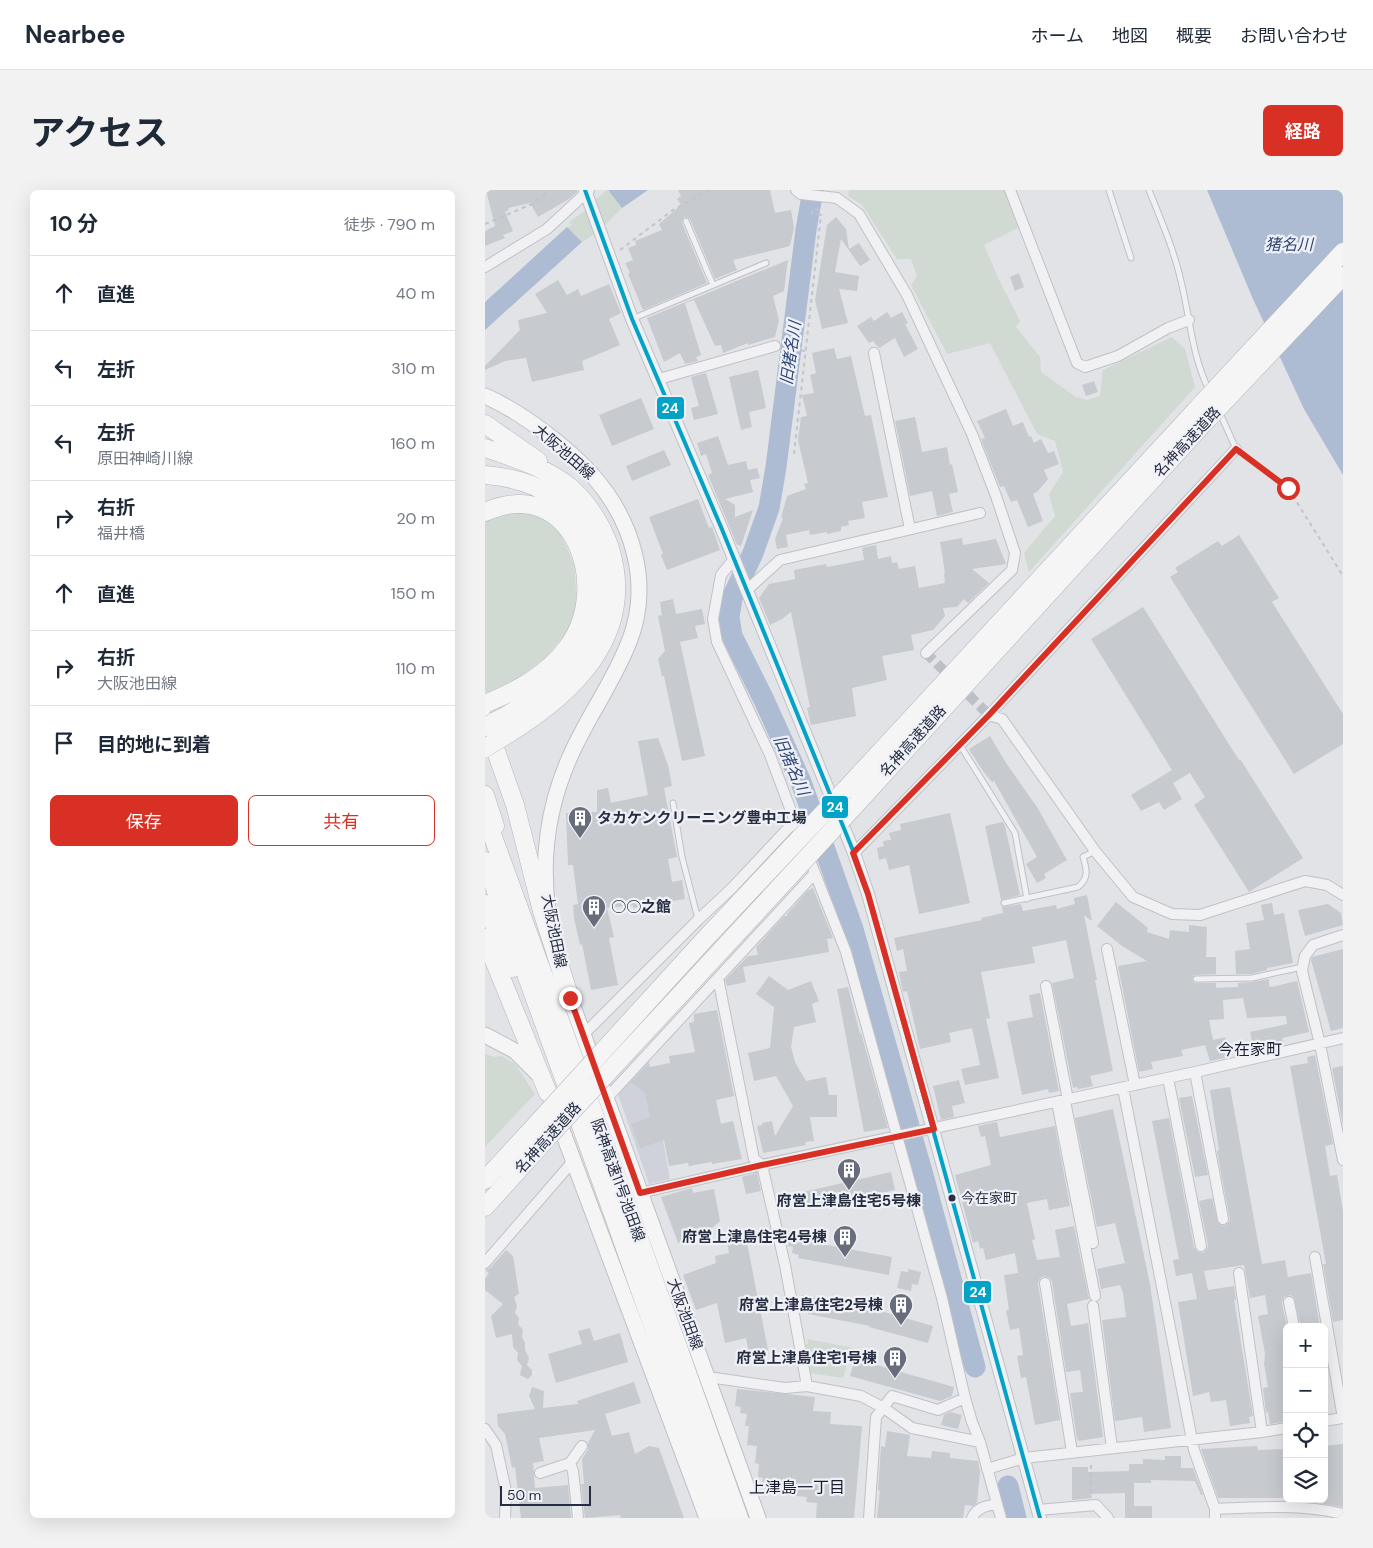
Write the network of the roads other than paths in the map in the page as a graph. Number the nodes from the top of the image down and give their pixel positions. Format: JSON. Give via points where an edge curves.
{"nodes":[{"id":1,"x":1010,"y":190,"type":"edge"},
{"id":2,"x":1109,"y":190,"type":"edge"},
{"id":3,"x":1149,"y":190,"type":"edge"},
{"id":4,"x":798,"y":192,"type":"edge"},
{"id":5,"x":588,"y":194,"type":"edge"},
{"id":6,"x":686,"y":221,"type":"dead end"},
{"id":7,"x":1343,"y":252,"type":"edge"},
{"id":8,"x":1131,"y":258,"type":"dead end"},
{"id":9,"x":766,"y":262,"type":"dead end"},
{"id":10,"x":485,"y":268,"type":"edge"},
{"id":11,"x":1343,"y":276,"type":"edge"},
{"id":12,"x":713,"y":285,"type":"junction"},
{"id":13,"x":632,"y":319,"type":"junction"},
{"id":14,"x":1189,"y":320,"type":"junction"},
{"id":15,"x":775,"y":346,"type":"road end"},
{"id":16,"x":874,"y":353,"type":"dead end"},
{"id":17,"x":659,"y":379,"type":"junction"},
{"id":18,"x":485,"y":396,"type":"edge"},
{"id":19,"x":1200,"y":416,"type":"junction"},
{"id":20,"x":485,"y":424,"type":"edge"},
{"id":21,"x":485,"y":448,"type":"edge"},
{"id":22,"x":1236,"y":449,"type":"joint"},
{"id":23,"x":485,"y":475,"type":"edge"},
{"id":24,"x":570,"y":487,"type":"junction"},
{"id":25,"x":485,"y":512,"type":"edge"},
{"id":26,"x":979,"y":513,"type":"dead end"},
{"id":27,"x":910,"y":529,"type":"junction"},
{"id":28,"x":734,"y":559,"type":"junction"},
{"id":29,"x":747,"y":590,"type":"junction"},
{"id":30,"x":926,"y":653,"type":"dead end"},
{"id":31,"x":488,"y":702,"type":"edge"},
{"id":32,"x":989,"y":715,"type":"junction"},
{"id":33,"x":489,"y":723,"type":"edge"},
{"id":34,"x":960,"y":745,"type":"junction"},
{"id":35,"x":485,"y":748,"type":"edge"},
{"id":36,"x":485,"y":795,"type":"edge"},
{"id":37,"x":673,"y":804,"type":"dead end"},
{"id":38,"x":485,"y":815,"type":"edge"},
{"id":39,"x":794,"y":822,"type":"junction"},
{"id":40,"x":1095,"y":851,"type":"junction"},
{"id":41,"x":853,"y":853,"type":"junction"},
{"id":42,"x":485,"y":861,"type":"edge"},
{"id":43,"x":815,"y":873,"type":"junction"},
{"id":44,"x":1343,"y":895,"type":"edge"},
{"id":45,"x":1027,"y":899,"type":"junction"},
{"id":46,"x":1005,"y":903,"type":"dead end"},
{"id":47,"x":486,"y":906,"type":"edge"},
{"id":48,"x":699,"y":920,"type":"junction"},
{"id":49,"x":1343,"y":935,"type":"edge"},
{"id":50,"x":485,"y":938,"type":"edge"},
{"id":51,"x":1107,"y":949,"type":"dead end"},
{"id":52,"x":536,"y":954,"type":"junction"},
{"id":53,"x":485,"y":963,"type":"edge"},
{"id":54,"x":1302,"y":967,"type":"junction"},
{"id":55,"x":718,"y":978,"type":"junction"},
{"id":56,"x":1196,"y":979,"type":"dead end"},
{"id":57,"x":1046,"y":986,"type":"dead end"},
{"id":58,"x":570,"y":998,"type":"junction"},
{"id":59,"x":517,"y":1017,"type":"junction"},
{"id":60,"x":485,"y":1035,"type":"edge"},
{"id":61,"x":583,"y":1035,"type":"junction"},
{"id":62,"x":1343,"y":1038,"type":"edge"},
{"id":63,"x":1320,"y":1044,"type":"junction"},
{"id":64,"x":559,"y":1066,"type":"junction"},
{"id":65,"x":1195,"y":1072,"type":"junction"},
{"id":66,"x":1168,"y":1078,"type":"junction"},
{"id":67,"x":1135,"y":1085,"type":"junction"},
{"id":68,"x":1123,"y":1088,"type":"junction"},
{"id":69,"x":549,"y":1093,"type":"junction"},
{"id":70,"x":606,"y":1099,"type":"junction"},
{"id":71,"x":1064,"y":1101,"type":"junction"},
{"id":72,"x":539,"y":1116,"type":"junction"},
{"id":73,"x":929,"y":1130,"type":"junction"},
{"id":74,"x":901,"y":1136,"type":"junction"},
{"id":75,"x":574,"y":1160,"type":"junction"},
{"id":76,"x":1343,"y":1160,"type":"edge"},
{"id":77,"x":762,"y":1165,"type":"junction"},
{"id":78,"x":485,"y":1166,"type":"edge"},
{"id":79,"x":485,"y":1180,"type":"edge"},
{"id":80,"x":640,"y":1193,"type":"junction"},
{"id":81,"x":485,"y":1207,"type":"edge"},
{"id":82,"x":1223,"y":1220,"type":"dead end"},
{"id":83,"x":1093,"y":1243,"type":"dead end"},
{"id":84,"x":1201,"y":1246,"type":"dead end"},
{"id":85,"x":1315,"y":1257,"type":"dead end"},
{"id":86,"x":485,"y":1263,"type":"edge"},
{"id":87,"x":1239,"y":1273,"type":"dead end"},
{"id":88,"x":1045,"y":1282,"type":"dead end"},
{"id":89,"x":1289,"y":1302,"type":"dead end"},
{"id":90,"x":1293,"y":1323,"type":"edge"},
{"id":91,"x":708,"y":1377,"type":"junction"},
{"id":92,"x":807,"y":1386,"type":"junction"},
{"id":93,"x":965,"y":1398,"type":"junction"},
{"id":94,"x":883,"y":1408,"type":"junction"},
{"id":95,"x":1343,"y":1418,"type":"edge"},
{"id":96,"x":1328,"y":1420,"type":"edge"},
{"id":97,"x":485,"y":1429,"type":"edge"},
{"id":98,"x":1283,"y":1429,"type":"edge"},
{"id":99,"x":1262,"y":1432,"type":"junction"},
{"id":100,"x":1192,"y":1439,"type":"junction"},
{"id":101,"x":980,"y":1442,"type":"junction"},
{"id":102,"x":582,"y":1446,"type":"dead end"},
{"id":103,"x":1112,"y":1448,"type":"junction"},
{"id":104,"x":1072,"y":1452,"type":"junction"},
{"id":105,"x":1024,"y":1458,"type":"junction"},
{"id":106,"x":570,"y":1463,"type":"junction"},
{"id":107,"x":987,"y":1469,"type":"junction"},
{"id":108,"x":540,"y":1473,"type":"dead end"},
{"id":109,"x":997,"y":1504,"type":"junction"},
{"id":110,"x":1215,"y":1513,"type":"edge"},
{"id":111,"x":1039,"y":1514,"type":"edge"},
{"id":112,"x":1343,"y":1514,"type":"edge"},
{"id":113,"x":505,"y":1518,"type":"edge"},
{"id":114,"x":578,"y":1518,"type":"edge"},
{"id":115,"x":707,"y":1518,"type":"edge"},
{"id":116,"x":721,"y":1518,"type":"edge"},
{"id":117,"x":739,"y":1518,"type":"edge"},
{"id":118,"x":759,"y":1518,"type":"edge"},
{"id":119,"x":869,"y":1518,"type":"edge"},
{"id":120,"x":972,"y":1518,"type":"edge"},
{"id":121,"x":1001,"y":1518,"type":"edge"},
{"id":122,"x":1108,"y":1518,"type":"edge"}],
"edges":[{"from":1,"to":14,"type":"street","via":[[1077,363],[1085,367],[1118,356]]},
{"from":2,"to":8,"type":"lane"},
{"from":3,"to":14,"type":"lane","via":[[1181,280]]},
{"from":4,"to":30,"type":"street","via":[[837,198],[859,214],[907,295],[972,434],[1015,553],[1013,570]]},
{"from":5,"to":10,"type":"street","via":[[547,229]]},
{"from":5,"to":13,"type":"street"},
{"from":6,"to":12,"type":"lane"},
{"from":7,"to":19,"type":"highway","name":"名神高速道路","bridge":true},
{"from":9,"to":12,"type":"lane"},
{"from":11,"to":19,"type":"highway","name":"名神高速道路","bridge":true},
{"from":12,"to":13,"type":"lane"},
{"from":13,"to":17,"type":"street"},
{"from":14,"to":22,"type":"lane","via":[[1201,374]]},
{"from":15,"to":17,"type":"street"},
{"from":16,"to":27,"type":"street"},
{"from":17,"to":28,"type":"street"},
{"from":18,"to":58,"type":"main road","name":"大阪池田線","via":[[550,438],[599,483],[628,530],[638,570],[639,600],[634,629],[568,761],[555,797],[548,833],[545,866],[547,900]]},
{"from":19,"to":72,"type":"highway","name":"名神高速道路","bridge":true},
{"from":19,"to":81,"type":"highway","name":"名神高速道路","bridge":true,"via":[[849,810]]},
{"from":20,"to":24,"type":"highway"},
{"from":21,"to":24,"type":"highway","via":[[541,470]]},
{"from":22,"to":32,"type":"street"},
{"from":23,"to":33,"type":"highway","via":[[530,485],[567,507],[585,531],[600,577],[593,626],[578,654],[527,704]]},
{"from":24,"to":35,"type":"highway","bridge":true,"via":[[601,526],[612,556],[616,588],[612,621],[599,652],[578,680],[552,704]]},
{"from":25,"to":31,"type":"highway","via":[[520,504],[545,510],[557,517],[580,549],[587,593],[575,635],[556,661],[527,684]]},
{"from":26,"to":27,"type":"street"},
{"from":27,"to":29,"type":"street","via":[[780,560]]},
{"from":28,"to":29,"type":"street"},
{"from":28,"to":39,"type":"street","via":[[721,575],[713,619],[717,642],[770,756]]},
{"from":29,"to":41,"type":"street"},
{"from":32,"to":34,"type":"street"},
{"from":32,"to":40,"type":"street","via":[[1003,719]]},
{"from":33,"to":58,"type":"highway"},
{"from":34,"to":41,"type":"street"},
{"from":34,"to":45,"type":"lane","via":[[1015,833]]},
{"from":36,"to":52,"type":"highway"},
{"from":37,"to":48,"type":"lane","via":[[682,857]]},
{"from":38,"to":52,"type":"highway","name":"阪神高速11号池田線"},
{"from":39,"to":43,"type":"street"},
{"from":39,"to":48,"type":"street"},
{"from":40,"to":44,"type":"street","via":[[1133,897],[1172,914],[1200,915],[1305,881],[1327,885]]},
{"from":40,"to":45,"type":"lane","via":[[1083,857],[1087,874],[1078,887]]},
{"from":41,"to":73,"type":"street","via":[[868,894]]},
{"from":42,"to":64,"type":"highway","name":"阪神高速11号池田線"},
{"from":43,"to":55,"type":"street"},
{"from":43,"to":74,"type":"street","via":[[846,952]]},
{"from":45,"to":46,"type":"lane"},
{"from":47,"to":64,"type":"highway"},
{"from":48,"to":61,"type":"street"},
{"from":49,"to":54,"type":"street","via":[[1313,945]]},
{"from":50,"to":59,"type":"highway"},
{"from":51,"to":67,"type":"street"},
{"from":52,"to":117,"type":"highway","name":"阪神高速11号池田線"},
{"from":53,"to":59,"type":"highway"},
{"from":54,"to":56,"type":"lane","via":[[1252,978]]},
{"from":54,"to":63,"type":"street"},
{"from":55,"to":70,"type":"street"},
{"from":55,"to":77,"type":"street","via":[[754,1159]]},
{"from":57,"to":71,"type":"street"},
{"from":58,"to":61,"type":"main road","name":"大阪池田線"},
{"from":59,"to":69,"type":"highway"},
{"from":60,"to":69,"type":"main road","via":[[506,1045],[525,1060]]},
{"from":61,"to":70,"type":"main road","name":"大阪池田線"},
{"from":62,"to":63,"type":"street"},
{"from":63,"to":65,"type":"street"},
{"from":63,"to":76,"type":"street"},
{"from":64,"to":116,"type":"highway","name":"阪神高速11号池田線"},
{"from":65,"to":66,"type":"street"},
{"from":65,"to":82,"type":"street"},
{"from":66,"to":67,"type":"street"},
{"from":66,"to":84,"type":"street"},
{"from":67,"to":68,"type":"street"},
{"from":68,"to":71,"type":"street"},
{"from":68,"to":100,"type":"street"},
{"from":69,"to":75,"type":"main road"},
{"from":70,"to":80,"type":"main road","name":"大阪池田線"},
{"from":71,"to":73,"type":"street"},
{"from":71,"to":83,"type":"street"},
{"from":71,"to":103,"type":"street"},
{"from":72,"to":78,"type":"highway"},
{"from":72,"to":79,"type":"highway","name":"名神高速道路"},
{"from":73,"to":74,"type":"street"},
{"from":73,"to":105,"type":"street"},
{"from":74,"to":77,"type":"street"},
{"from":74,"to":93,"type":"street"},
{"from":75,"to":86,"type":"street"},
{"from":75,"to":115,"type":"main road"},
{"from":77,"to":80,"type":"street"},
{"from":77,"to":92,"type":"street","via":[[785,1265]]},
{"from":80,"to":91,"type":"main road","name":"大阪池田線"},
{"from":85,"to":95,"type":"street"},
{"from":87,"to":99,"type":"street"},
{"from":88,"to":104,"type":"street"},
{"from":89,"to":90,"type":"street"},
{"from":91,"to":92,"type":"street","via":[[785,1388]]},
{"from":91,"to":118,"type":"main road","name":"大阪池田線"},
{"from":92,"to":94,"type":"street","via":[[861,1396]]},
{"from":93,"to":94,"type":"street","via":[[937,1410],[892,1396]]},
{"from":93,"to":101,"type":"street"},
{"from":94,"to":101,"type":"street","via":[[912,1428]]},
{"from":94,"to":119,"type":"street","via":[[876,1417]]},
{"from":95,"to":96,"type":"street"},
{"from":97,"to":113,"type":"street","via":[[497,1445],[506,1490]]},
{"from":98,"to":99,"type":"street"},
{"from":99,"to":100,"type":"street"},
{"from":100,"to":103,"type":"street"},
{"from":100,"to":110,"type":"street"},
{"from":101,"to":107,"type":"street"},
{"from":102,"to":106,"type":"street"},
{"from":103,"to":104,"type":"street"},
{"from":104,"to":105,"type":"street"},
{"from":105,"to":107,"type":"street"},
{"from":105,"to":111,"type":"street"},
{"from":106,"to":108,"type":"street"},
{"from":106,"to":114,"type":"street"},
{"from":107,"to":109,"type":"street"},
{"from":109,"to":120,"type":"street","via":[[984,1506]]},
{"from":109,"to":121,"type":"street"},
{"from":110,"to":112,"type":"street","via":[[1275,1506]]},
{"from":111,"to":122,"type":"street","via":[[1096,1505]]}]}
